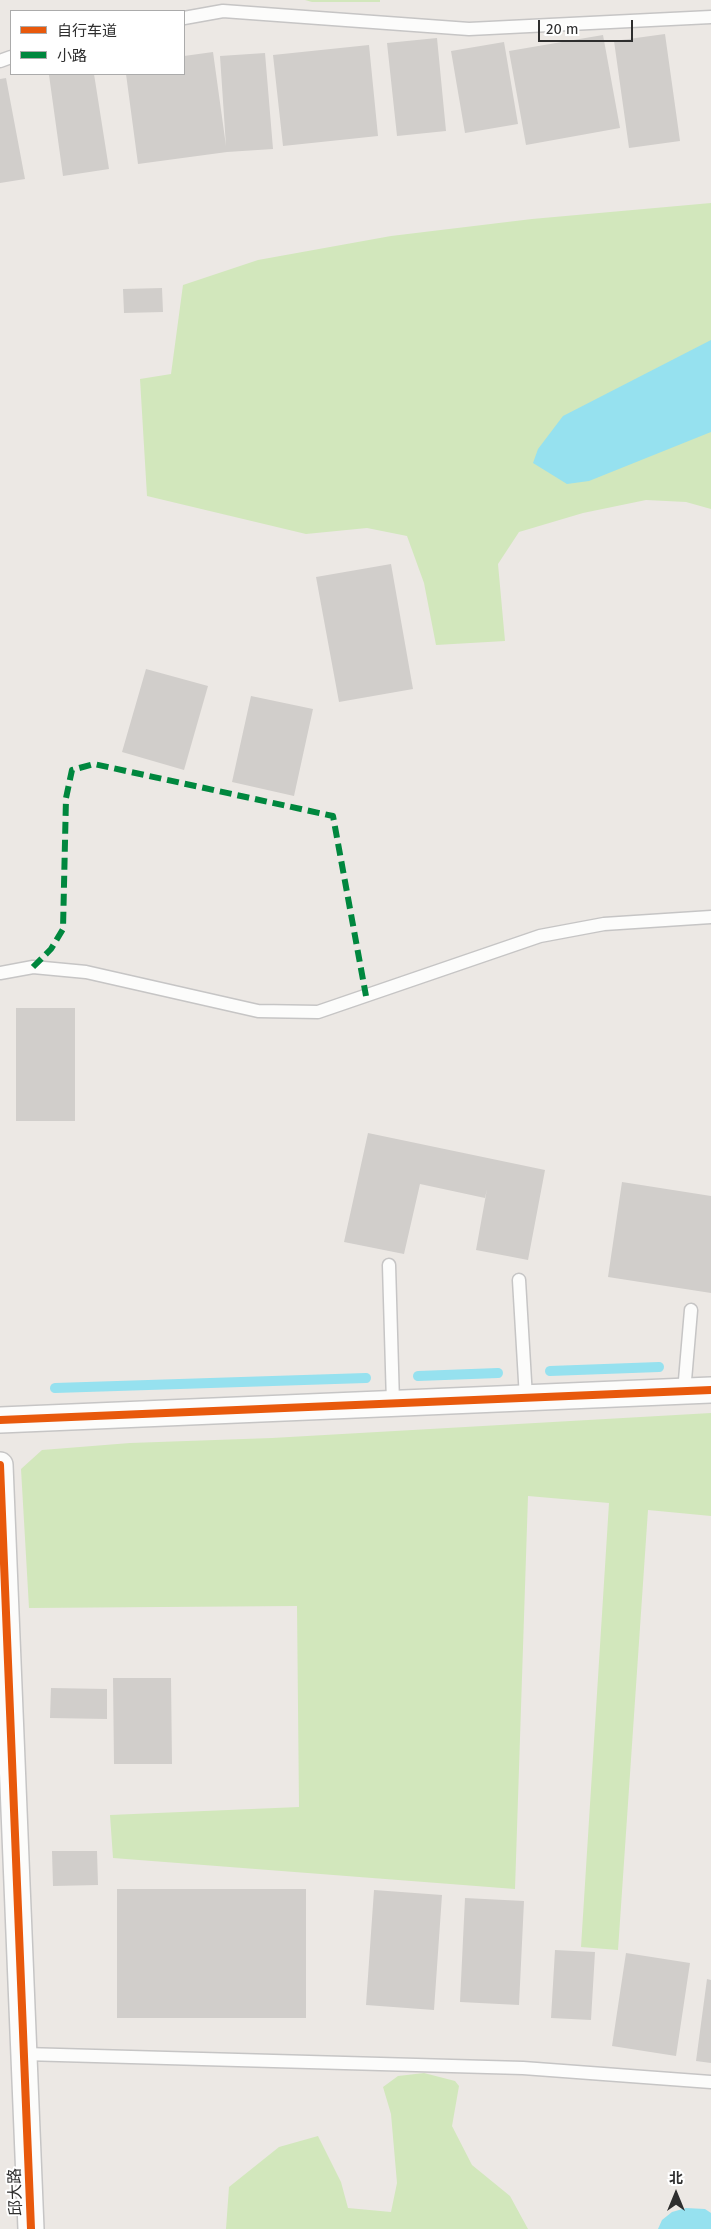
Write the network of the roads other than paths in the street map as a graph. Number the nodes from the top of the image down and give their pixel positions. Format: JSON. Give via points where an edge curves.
{"nodes":[{"id":1,"x":711,"y":17,"type":"edge"},
{"id":2,"x":185,"y":18,"type":"edge"},
{"id":3,"x":711,"y":917,"type":"edge"},
{"id":4,"x":0,"y":973,"type":"edge"},
{"id":5,"x":389,"y":1266,"type":"dead end"},
{"id":6,"x":519,"y":1280,"type":"dead end"},
{"id":7,"x":691,"y":1310,"type":"dead end"},
{"id":8,"x":711,"y":1390,"type":"edge"},
{"id":9,"x":684,"y":1392,"type":"junction"},
{"id":10,"x":526,"y":1398,"type":"junction"},
{"id":11,"x":393,"y":1403,"type":"junction"},
{"id":12,"x":0,"y":1420,"type":"edge"},
{"id":13,"x":0,"y":1465,"type":"edge"},
{"id":14,"x":24,"y":2054,"type":"junction"},
{"id":15,"x":711,"y":2082,"type":"edge"},
{"id":16,"x":31,"y":2229,"type":"edge"}],
"edges":[{"from":1,"to":2,"type":"lane","via":[[469,29],[223,11]]},
{"from":3,"to":4,"type":"lane","via":[[604,924],[540,936],[318,1012],[258,1011],[86,972],[33,967]]},
{"from":5,"to":11,"type":"lane"},
{"from":6,"to":10,"type":"lane"},
{"from":7,"to":9,"type":"lane"},
{"from":8,"to":9,"type":"street"},
{"from":9,"to":10,"type":"street"},
{"from":10,"to":11,"type":"street"},
{"from":11,"to":12,"type":"street"},
{"from":13,"to":14,"type":"street","name":"邱大路"},
{"from":14,"to":15,"type":"lane","via":[[523,2068]]},
{"from":14,"to":16,"type":"street","name":"邱大路"}]}
